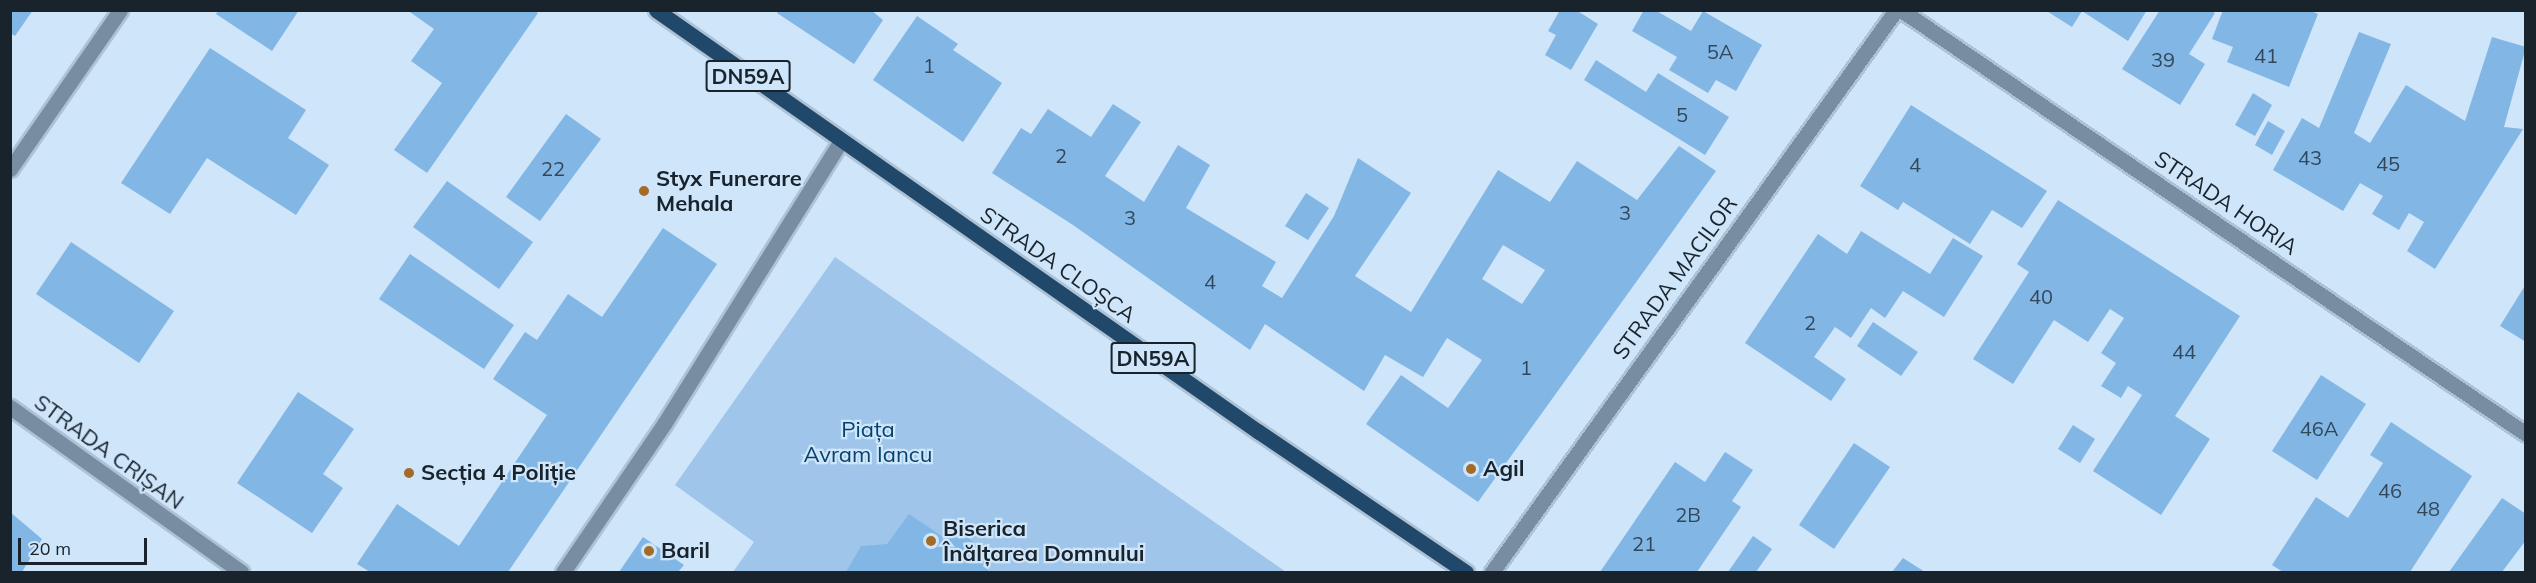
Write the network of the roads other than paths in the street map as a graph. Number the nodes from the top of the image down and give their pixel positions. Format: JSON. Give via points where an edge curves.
{"nodes":[{"id":1,"x":120,"y":10,"type":"edge"},
{"id":2,"x":656,"y":10,"type":"edge"},
{"id":3,"x":1896,"y":10,"type":"edge"},
{"id":4,"x":1901,"y":10,"type":"edge"},
{"id":5,"x":841,"y":141,"type":"junction"},
{"id":6,"x":10,"y":169,"type":"edge"},
{"id":7,"x":10,"y":407,"type":"edge"},
{"id":8,"x":2526,"y":434,"type":"edge"},
{"id":9,"x":241,"y":573,"type":"edge"},
{"id":10,"x":563,"y":573,"type":"edge"},
{"id":11,"x":1466,"y":573,"type":"edge"},
{"id":12,"x":1492,"y":573,"type":"edge"}],
"edges":[{"from":1,"to":6,"type":"street"},
{"from":2,"to":5,"type":"main road","name":"STRADA CLOȘCA","number":"DN59A"},
{"from":3,"to":12,"type":"street","name":"STRADA MACILOR"},
{"from":4,"to":8,"type":"street","name":"STRADA HORIA"},
{"from":5,"to":10,"type":"street","via":[[664,424]]},
{"from":5,"to":11,"type":"main road","name":"STRADA CLOȘCA","number":"DN59A"},
{"from":7,"to":9,"type":"street","name":"STRADA CRIȘAN"}]}
